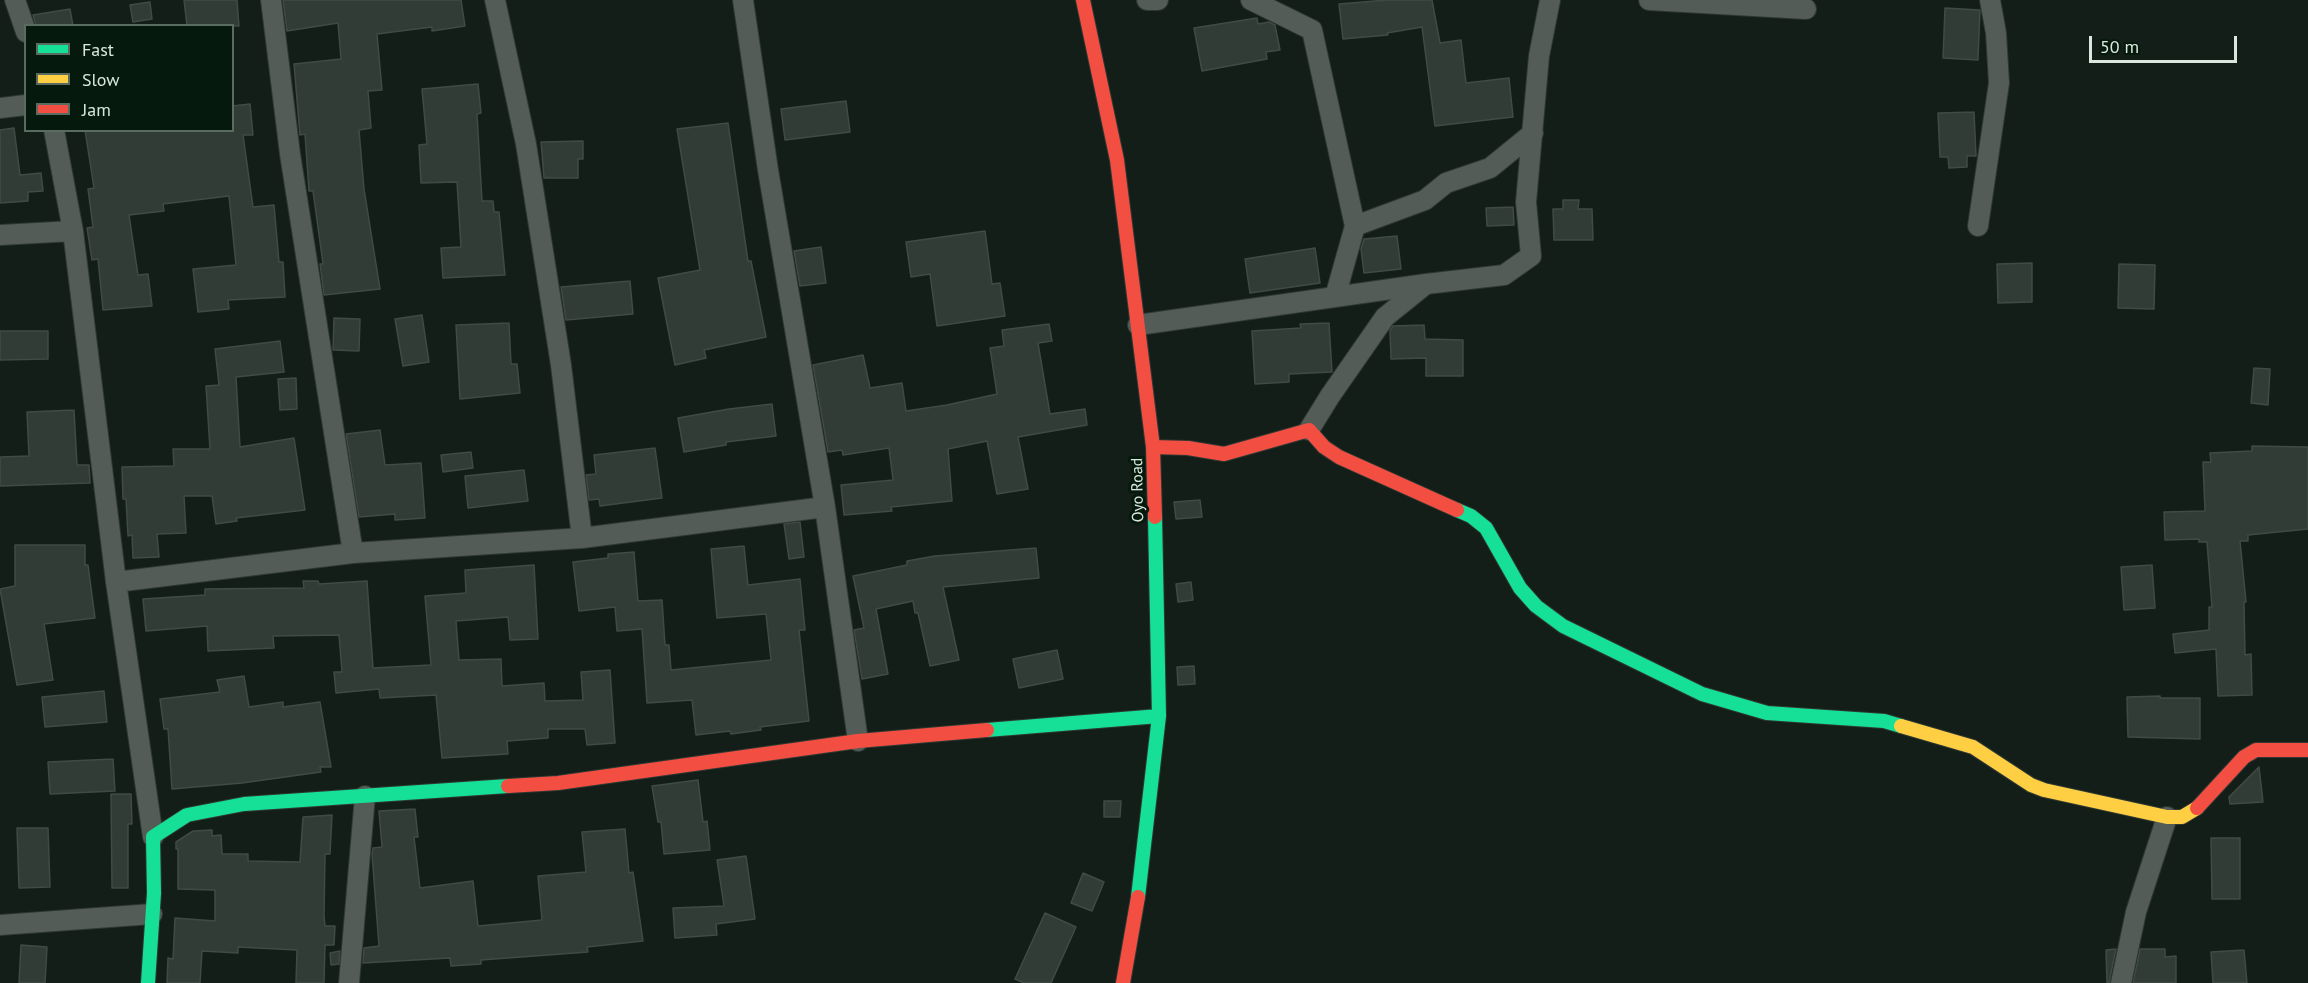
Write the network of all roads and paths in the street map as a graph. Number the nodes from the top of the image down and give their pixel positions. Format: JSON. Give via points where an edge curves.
{"nodes":[{"id":1,"x":15,"y":0,"type":"edge"},
{"id":2,"x":271,"y":0,"type":"edge"},
{"id":3,"x":495,"y":0,"type":"edge"},
{"id":4,"x":743,"y":0,"type":"edge"},
{"id":5,"x":1083,"y":0,"type":"edge"},
{"id":6,"x":1147,"y":0,"type":"edge"},
{"id":7,"x":1158,"y":0,"type":"edge"},
{"id":8,"x":1251,"y":0,"type":"edge"},
{"id":9,"x":1550,"y":0,"type":"edge"},
{"id":10,"x":1649,"y":0,"type":"edge"},
{"id":11,"x":1990,"y":0,"type":"edge"},
{"id":12,"x":1806,"y":9,"type":"dead end"},
{"id":13,"x":24,"y":26,"type":"edge"},
{"id":14,"x":24,"y":105,"type":"edge"},
{"id":15,"x":0,"y":108,"type":"edge"},
{"id":16,"x":54,"y":132,"type":"edge"},
{"id":17,"x":1533,"y":132,"type":"junction"},
{"id":18,"x":1978,"y":225,"type":"dead end"},
{"id":19,"x":1355,"y":226,"type":"junction"},
{"id":20,"x":73,"y":231,"type":"junction"},
{"id":21,"x":0,"y":235,"type":"edge"},
{"id":22,"x":1426,"y":284,"type":"junction"},
{"id":23,"x":1335,"y":297,"type":"junction"},
{"id":24,"x":1138,"y":325,"type":"junction"},
{"id":25,"x":1309,"y":430,"type":"junction"},
{"id":26,"x":1153,"y":447,"type":"junction"},
{"id":27,"x":825,"y":507,"type":"junction"},
{"id":28,"x":582,"y":538,"type":"junction"},
{"id":29,"x":353,"y":553,"type":"junction"},
{"id":30,"x":116,"y":582,"type":"junction"},
{"id":31,"x":1159,"y":716,"type":"junction"},
{"id":32,"x":858,"y":741,"type":"junction"},
{"id":33,"x":2308,"y":750,"type":"edge"},
{"id":34,"x":365,"y":796,"type":"junction"},
{"id":35,"x":2167,"y":817,"type":"junction"},
{"id":36,"x":153,"y":837,"type":"junction"},
{"id":37,"x":152,"y":914,"type":"junction"},
{"id":38,"x":0,"y":925,"type":"edge"},
{"id":39,"x":148,"y":983,"type":"edge"},
{"id":40,"x":350,"y":983,"type":"edge"},
{"id":41,"x":1123,"y":983,"type":"edge"},
{"id":42,"x":2121,"y":983,"type":"edge"}],
"edges":[{"from":1,"to":13,"type":"street"},
{"from":2,"to":29,"type":"street","via":[[290,154]]},
{"from":3,"to":28,"type":"street","via":[[528,156],[561,365]]},
{"from":4,"to":27,"type":"street"},
{"from":5,"to":24,"type":"street","name":"Oyo Road","via":[[1117,160]]},
{"from":6,"to":7,"type":"street"},
{"from":8,"to":19,"type":"street","via":[[1312,30]]},
{"from":9,"to":17,"type":"street","via":[[1539,56]]},
{"from":10,"to":12,"type":"street"},
{"from":11,"to":18,"type":"street","via":[[1999,82]]},
{"from":14,"to":15,"type":"street"},
{"from":16,"to":20,"type":"street"},
{"from":17,"to":19,"type":"street","via":[[1490,168],[1446,183],[1425,200]]},
{"from":17,"to":22,"type":"street","via":[[1526,202],[1531,256],[1504,275]]},
{"from":19,"to":23,"type":"street"},
{"from":20,"to":21,"type":"street"},
{"from":20,"to":30,"type":"street"},
{"from":22,"to":23,"type":"street"},
{"from":22,"to":25,"type":"street","via":[[1385,318]]},
{"from":23,"to":24,"type":"street"},
{"from":24,"to":26,"type":"street","name":"Oyo Road"},
{"from":25,"to":26,"type":"street","via":[[1224,454]]},
{"from":25,"to":35,"type":"street","via":[[1339,457],[1471,516],[1486,528],[1530,600],[1563,626],[1702,694],[1767,713],[1884,721],[1973,747],[2044,790]]},
{"from":26,"to":31,"type":"street","name":"Oyo Road"},
{"from":27,"to":28,"type":"street"},
{"from":27,"to":32,"type":"street"},
{"from":28,"to":29,"type":"street"},
{"from":29,"to":30,"type":"street"},
{"from":30,"to":36,"type":"street"},
{"from":31,"to":32,"type":"street"},
{"from":31,"to":41,"type":"street","name":"Oyo Road","via":[[1135,921]]},
{"from":32,"to":34,"type":"street","via":[[558,783]]},
{"from":33,"to":35,"type":"street","via":[[2256,750],[2244,757],[2196,809],[2182,817]]},
{"from":34,"to":36,"type":"street","via":[[244,804],[187,815]]},
{"from":34,"to":40,"type":"street"},
{"from":35,"to":42,"type":"street","via":[[2136,912]]},
{"from":36,"to":37,"type":"street"},
{"from":37,"to":38,"type":"street"},
{"from":37,"to":39,"type":"street"}]}
